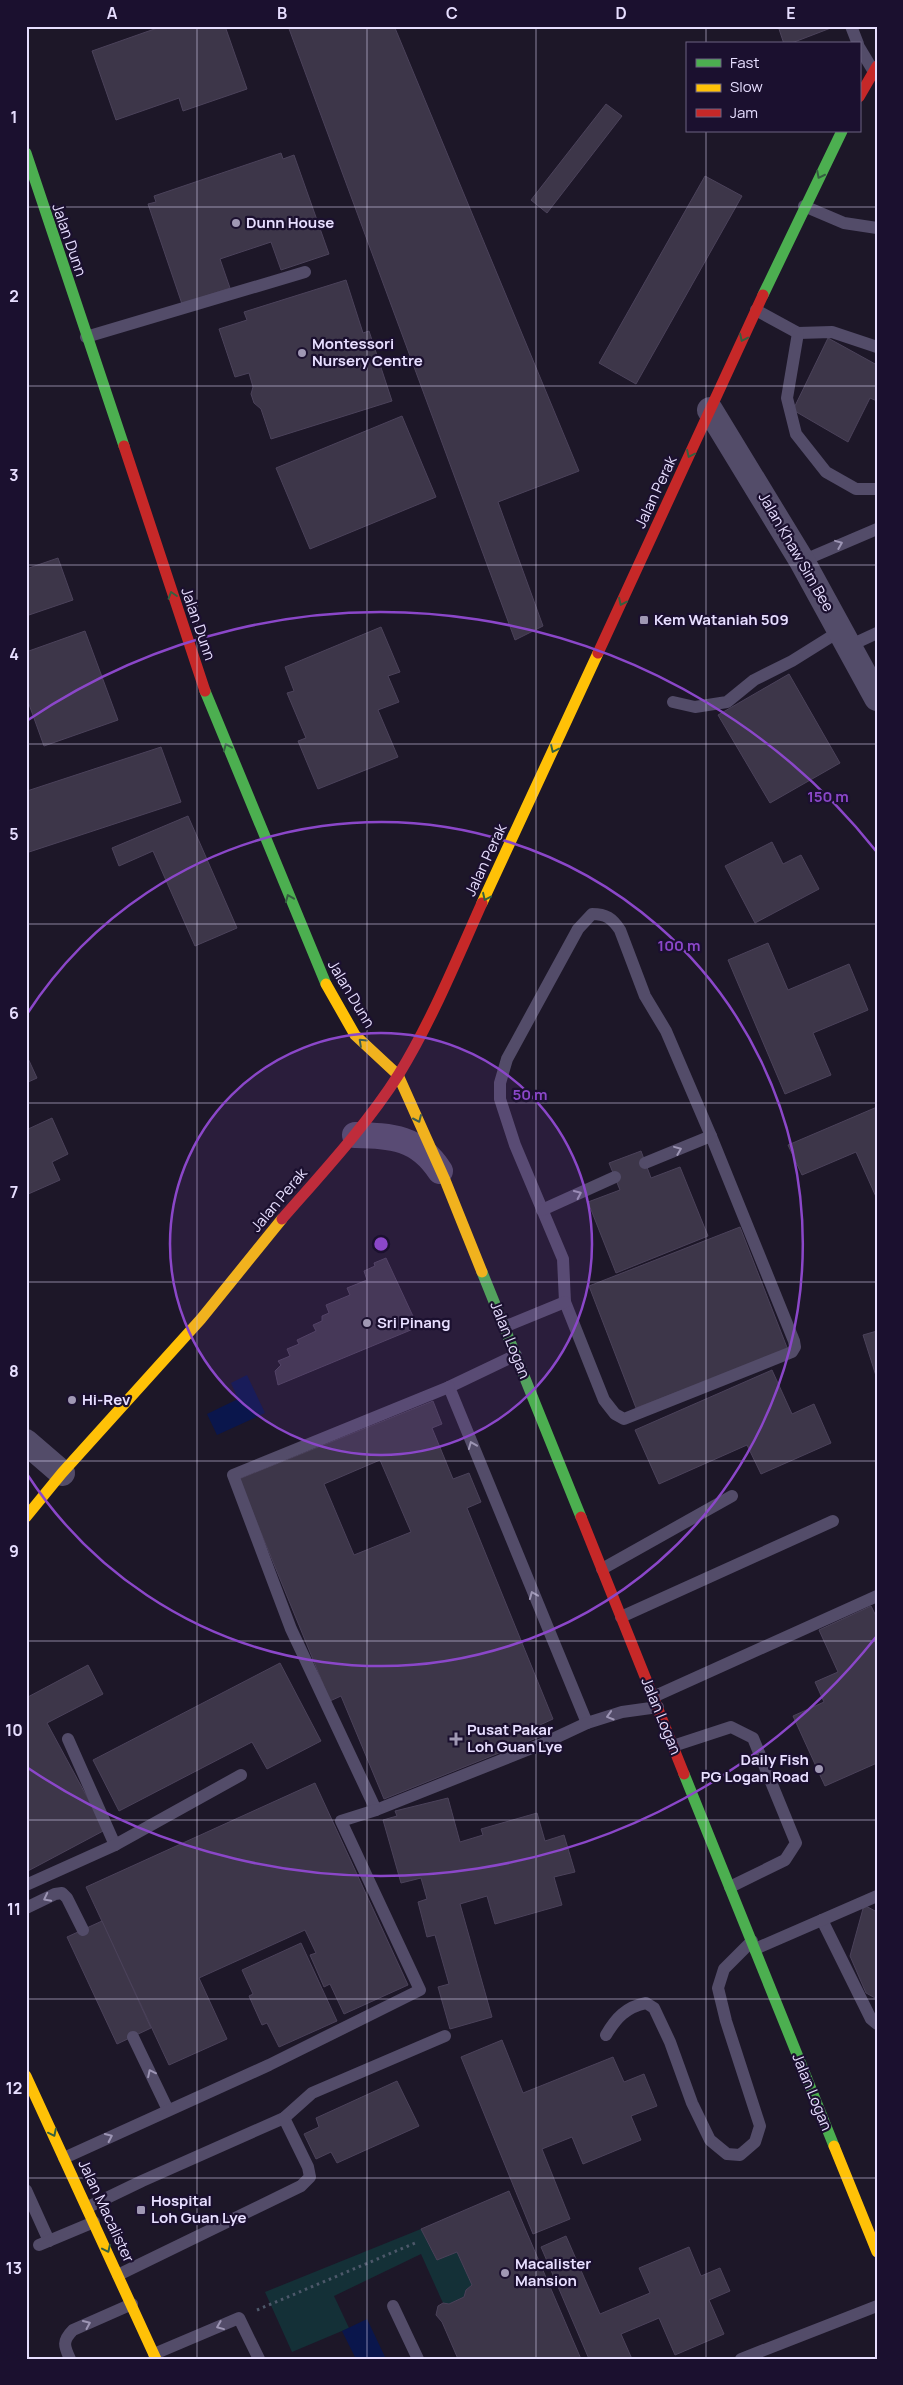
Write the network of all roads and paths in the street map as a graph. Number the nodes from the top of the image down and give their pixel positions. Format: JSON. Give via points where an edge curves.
{"nodes":[{"id":1,"x":851,"y":26,"type":"edge"},
{"id":2,"x":857,"y":42,"type":"edge"},
{"id":3,"x":860,"y":48,"type":"edge"},
{"id":4,"x":875,"y":69,"type":"edge"},
{"id":5,"x":860,"y":95,"type":"edge"},
{"id":6,"x":841,"y":132,"type":"edge"},
{"id":7,"x":26,"y":154,"type":"edge"},
{"id":8,"x":804,"y":206,"type":"junction"},
{"id":9,"x":877,"y":228,"type":"edge"},
{"id":10,"x":305,"y":272,"type":"dead end"},
{"id":11,"x":756,"y":310,"type":"junction"},
{"id":12,"x":798,"y":333,"type":"junction"},
{"id":13,"x":86,"y":337,"type":"junction"},
{"id":14,"x":877,"y":347,"type":"edge"},
{"id":15,"x":710,"y":410,"type":"junction"},
{"id":16,"x":877,"y":489,"type":"edge"},
{"id":17,"x":877,"y":529,"type":"edge"},
{"id":18,"x":802,"y":561,"type":"junction"},
{"id":19,"x":877,"y":633,"type":"edge"},
{"id":20,"x":844,"y":638,"type":"junction"},
{"id":21,"x":877,"y":698,"type":"edge"},
{"id":22,"x":673,"y":702,"type":"dead end"},
{"id":23,"x":398,"y":1075,"type":"junction"},
{"id":24,"x":354,"y":1135,"type":"junction"},
{"id":25,"x":712,"y":1136,"type":"junction"},
{"id":26,"x":645,"y":1164,"type":"dead end"},
{"id":27,"x":615,"y":1177,"type":"dead end"},
{"id":28,"x":445,"y":1180,"type":"junction"},
{"id":29,"x":542,"y":1210,"type":"junction"},
{"id":30,"x":565,"y":1302,"type":"junction"},
{"id":31,"x":504,"y":1327,"type":"junction"},
{"id":32,"x":516,"y":1355,"type":"junction"},
{"id":33,"x":449,"y":1387,"type":"junction"},
{"id":34,"x":26,"y":1442,"type":"edge"},
{"id":35,"x":62,"y":1473,"type":"junction"},
{"id":36,"x":732,"y":1496,"type":"dead end"},
{"id":37,"x":26,"y":1498,"type":"edge"},
{"id":38,"x":26,"y":1517,"type":"edge"},
{"id":39,"x":833,"y":1521,"type":"dead end"},
{"id":40,"x":602,"y":1569,"type":"junction"},
{"id":41,"x":877,"y":1596,"type":"edge"},
{"id":42,"x":621,"y":1617,"type":"junction"},
{"id":43,"x":655,"y":1702,"type":"junction"},
{"id":44,"x":587,"y":1723,"type":"junction"},
{"id":45,"x":68,"y":1739,"type":"dead end"},
{"id":46,"x":673,"y":1746,"type":"junction"},
{"id":47,"x":241,"y":1776,"type":"dead end"},
{"id":48,"x":376,"y":1810,"type":"junction"},
{"id":49,"x":115,"y":1845,"type":"junction"},
{"id":50,"x":26,"y":1885,"type":"edge"},
{"id":51,"x":730,"y":1887,"type":"junction"},
{"id":52,"x":877,"y":1896,"type":"edge"},
{"id":53,"x":26,"y":1908,"type":"edge"},
{"id":54,"x":822,"y":1920,"type":"junction"},
{"id":55,"x":83,"y":1930,"type":"dead end"},
{"id":56,"x":753,"y":1945,"type":"junction"},
{"id":57,"x":877,"y":2024,"type":"edge"},
{"id":58,"x":606,"y":2035,"type":"dead end"},
{"id":59,"x":445,"y":2036,"type":"dead end"},
{"id":60,"x":133,"y":2037,"type":"dead end"},
{"id":61,"x":26,"y":2076,"type":"edge"},
{"id":62,"x":38,"y":2104,"type":"junction"},
{"id":63,"x":26,"y":2110,"type":"edge"},
{"id":64,"x":168,"y":2110,"type":"junction"},
{"id":65,"x":284,"y":2118,"type":"junction"},
{"id":66,"x":64,"y":2158,"type":"junction"},
{"id":67,"x":26,"y":2190,"type":"edge"},
{"id":68,"x":88,"y":2207,"type":"junction"},
{"id":69,"x":877,"y":2214,"type":"edge"},
{"id":70,"x":864,"y":2220,"type":"junction"},
{"id":71,"x":94,"y":2222,"type":"junction"},
{"id":72,"x":415,"y":2243,"type":"dead end"},
{"id":73,"x":877,"y":2252,"type":"edge"},
{"id":74,"x":118,"y":2275,"type":"junction"},
{"id":75,"x":132,"y":2304,"type":"junction"},
{"id":76,"x":393,"y":2306,"type":"dead end"},
{"id":77,"x":877,"y":2306,"type":"edge"},
{"id":78,"x":239,"y":2318,"type":"junction"},
{"id":79,"x":155,"y":2356,"type":"edge"},
{"id":80,"x":70,"y":2359,"type":"edge"},
{"id":81,"x":259,"y":2359,"type":"edge"},
{"id":82,"x":418,"y":2359,"type":"edge"},
{"id":83,"x":741,"y":2359,"type":"edge"}],
"edges":[{"from":1,"to":2,"type":"lane"},
{"from":3,"to":4,"type":"lane"},
{"from":4,"to":5,"type":"street"},
{"from":6,"to":8,"type":"street","name":"Jalan Perak","one_way":true},
{"from":7,"to":13,"type":"street","name":"Jalan Dunn"},
{"from":8,"to":9,"type":"lane","via":[[844,222]]},
{"from":8,"to":11,"type":"street","name":"Jalan Perak"},
{"from":10,"to":13,"type":"lane"},
{"from":11,"to":12,"type":"lane"},
{"from":11,"to":15,"type":"street","name":"Jalan Perak","one_way":true},
{"from":12,"to":14,"type":"lane","via":[[832,332]]},
{"from":12,"to":16,"type":"lane","via":[[787,398],[796,434],[826,472],[856,489]]},
{"from":23,"to":13,"type":"street","name":"Jalan Dunn","one_way":true,"via":[[355,1035],[321,976],[205,690]]},
{"from":15,"to":18,"type":"street","name":"Jalan Khaw Sim Bee"},
{"from":15,"to":23,"type":"street","name":"Jalan Perak","one_way":true,"via":[[424,1030]]},
{"from":18,"to":17,"type":"lane","one_way":true},
{"from":18,"to":20,"type":"street","name":"Jalan Khaw Sim Bee"},
{"from":19,"to":20,"type":"lane"},
{"from":20,"to":21,"type":"street","name":"Jalan Khaw Sim Bee"},
{"from":20,"to":22,"type":"lane","via":[[754,680],[727,702],[695,707]]},
{"from":23,"to":24,"type":"street","name":"Jalan Perak"},
{"from":23,"to":28,"type":"street","name":"Jalan Logan","one_way":true},
{"from":24,"to":28,"type":"street","name":"Jalan Logan","via":[[381,1135],[407,1140],[431,1157]]},
{"from":24,"to":35,"type":"street","name":"Jalan Perak","via":[[201,1319]]},
{"from":26,"to":25,"type":"lane","one_way":true},
{"from":25,"to":29,"type":"lane","via":[[666,1031],[645,996],[620,930],[604,914],[592,914],[578,929],[507,1059],[500,1083],[500,1099],[512,1137]]},
{"from":25,"to":30,"type":"lane","via":[[794,1341],[792,1352],[624,1420],[604,1400]]},
{"from":29,"to":27,"type":"lane","one_way":true},
{"from":28,"to":31,"type":"street","name":"Jalan Logan"},
{"from":29,"to":30,"type":"lane","via":[[563,1259]]},
{"from":30,"to":31,"type":"lane"},
{"from":31,"to":32,"type":"street","name":"Jalan Logan"},
{"from":32,"to":33,"type":"lane"},
{"from":32,"to":40,"type":"street","name":"Jalan Logan"},
{"from":44,"to":33,"type":"lane","one_way":true},
{"from":33,"to":48,"type":"lane","via":[[234,1474],[291,1629]]},
{"from":34,"to":35,"type":"street"},
{"from":35,"to":37,"type":"street","via":[[39,1485]]},
{"from":35,"to":38,"type":"street","name":"Jalan Perak"},
{"from":36,"to":40,"type":"lane"},
{"from":39,"to":42,"type":"lane"},
{"from":40,"to":42,"type":"street","name":"Jalan Logan"},
{"from":41,"to":43,"type":"lane"},
{"from":42,"to":43,"type":"street","name":"Jalan Logan"},
{"from":43,"to":44,"type":"lane","one_way":true},
{"from":43,"to":46,"type":"street","name":"Jalan Logan"},
{"from":44,"to":48,"type":"lane"},
{"from":45,"to":49,"type":"lane"},
{"from":46,"to":51,"type":"street","name":"Jalan Logan"},
{"from":46,"to":51,"type":"lane","via":[[731,1727],[753,1738],[776,1790],[796,1843],[785,1860]]},
{"from":47,"to":49,"type":"lane"},
{"from":48,"to":64,"type":"lane","via":[[341,1821],[420,1990],[269,2065]]},
{"from":49,"to":50,"type":"lane"},
{"from":51,"to":56,"type":"street","name":"Jalan Logan"},
{"from":52,"to":54,"type":"lane"},
{"from":55,"to":53,"type":"lane","one_way":true,"via":[[62,1893]]},
{"from":54,"to":56,"type":"lane"},
{"from":54,"to":57,"type":"lane","via":[[871,2019]]},
{"from":56,"to":58,"type":"lane","via":[[724,1969],[718,1988],[760,2126],[755,2142],[740,2155],[727,2154],[710,2140],[654,2008],[646,2003],[634,2005],[616,2018]]},
{"from":56,"to":70,"type":"street","name":"Jalan Logan"},
{"from":59,"to":65,"type":"lane","via":[[312,2093]]},
{"from":64,"to":60,"type":"lane","one_way":true},
{"from":61,"to":62,"type":"street","name":"Jalan Macalister"},
{"from":62,"to":63,"type":"lane"},
{"from":62,"to":66,"type":"street","name":"Jalan Macalister","one_way":true},
{"from":66,"to":64,"type":"lane","one_way":true},
{"from":65,"to":68,"type":"lane"},
{"from":65,"to":74,"type":"lane","via":[[308,2167],[310,2177],[301,2186]]},
{"from":66,"to":68,"type":"street","name":"Jalan Macalister"},
{"from":67,"to":71,"type":"lane","via":[[44,2243]]},
{"from":68,"to":71,"type":"street","name":"Jalan Macalister"},
{"from":69,"to":70,"type":"lane"},
{"from":70,"to":73,"type":"street","name":"Jalan Logan"},
{"from":71,"to":74,"type":"street","name":"Jalan Macalister","one_way":true},
{"from":72,"to":78,"type":"path"},
{"from":74,"to":75,"type":"street","name":"Jalan Macalister"},
{"from":75,"to":79,"type":"street","name":"Jalan Macalister"},
{"from":80,"to":75,"type":"lane","one_way":true,"via":[[64,2346],[65,2337],[72,2330]]},
{"from":76,"to":82,"type":"lane"},
{"from":77,"to":83,"type":"lane"},
{"from":78,"to":79,"type":"lane","one_way":true},
{"from":78,"to":81,"type":"lane"}]}
